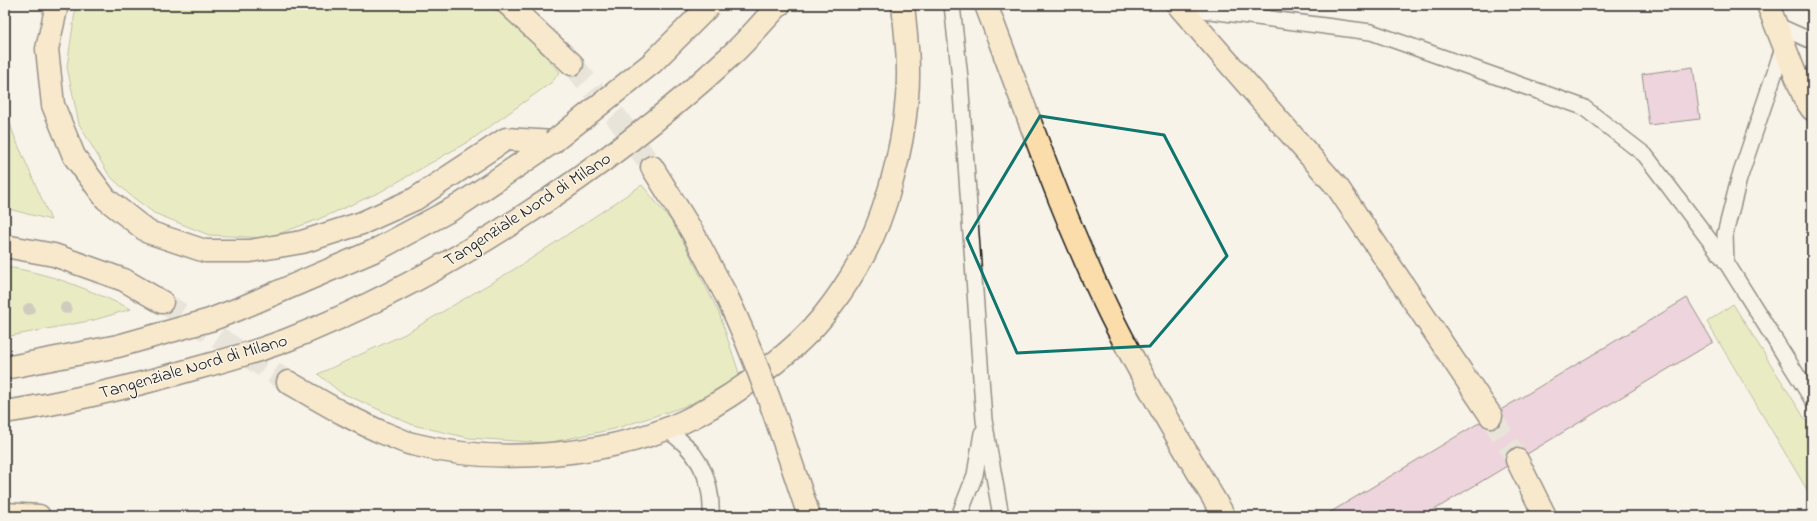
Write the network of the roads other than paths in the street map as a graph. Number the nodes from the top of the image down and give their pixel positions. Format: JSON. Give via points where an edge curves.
{"nodes":[{"id":1,"x":57,"y":5,"type":"edge"},
{"id":2,"x":509,"y":5,"type":"edge"},
{"id":3,"x":710,"y":5,"type":"edge"},
{"id":4,"x":779,"y":5,"type":"edge"},
{"id":5,"x":792,"y":5,"type":"edge"},
{"id":6,"x":902,"y":5,"type":"edge"},
{"id":7,"x":952,"y":5,"type":"edge"},
{"id":8,"x":986,"y":5,"type":"edge"},
{"id":9,"x":1768,"y":5,"type":"edge"},
{"id":10,"x":1179,"y":6,"type":"edge"},
{"id":11,"x":1776,"y":25,"type":"junction"},
{"id":12,"x":1812,"y":41,"type":"edge"},
{"id":13,"x":1784,"y":45,"type":"junction"},
{"id":14,"x":730,"y":56,"type":"junction"},
{"id":15,"x":572,"y":64,"type":"tunnel mouth"},
{"id":16,"x":1812,"y":109,"type":"edge"},
{"id":17,"x":553,"y":142,"type":"junction"},
{"id":18,"x":652,"y":167,"type":"tunnel mouth"},
{"id":19,"x":5,"y":246,"type":"edge"},
{"id":20,"x":1726,"y":262,"type":"junction"},
{"id":21,"x":162,"y":302,"type":"tunnel mouth"},
{"id":22,"x":5,"y":368,"type":"edge"},
{"id":23,"x":288,"y":382,"type":"tunnel mouth"},
{"id":24,"x":1812,"y":399,"type":"edge"},
{"id":25,"x":5,"y":412,"type":"edge"},
{"id":26,"x":1491,"y":416,"type":"tunnel mouth"},
{"id":27,"x":984,"y":420,"type":"junction"},
{"id":28,"x":665,"y":429,"type":"junction"},
{"id":29,"x":1517,"y":460,"type":"tunnel mouth"},
{"id":30,"x":5,"y":514,"type":"edge"},
{"id":31,"x":39,"y":516,"type":"edge"},
{"id":32,"x":711,"y":516,"type":"edge"},
{"id":33,"x":809,"y":516,"type":"edge"},
{"id":34,"x":959,"y":516,"type":"edge"},
{"id":35,"x":1001,"y":516,"type":"edge"},
{"id":36,"x":1224,"y":516,"type":"edge"},
{"id":37,"x":1545,"y":516,"type":"edge"}],
"edges":[{"from":1,"to":17,"type":"highway","via":[[47,49],[53,105],[74,156],[106,199],[148,232],[205,251],[250,251],[302,242],[362,223],[415,199],[506,138]]},
{"from":2,"to":15,"type":"highway"},
{"from":3,"to":17,"type":"highway","bridge":true,"via":[[652,63]]},
{"from":4,"to":14,"type":"highway","name":"Tangenziale Nord di Milano"},
{"from":5,"to":14,"type":"highway"},
{"from":6,"to":28,"type":"highway","via":[[908,96],[899,151],[884,207],[859,264],[823,316],[786,353],[748,383],[697,415]]},
{"from":7,"to":27,"type":"lane","via":[[960,78]]},
{"from":8,"to":36,"type":"highway","via":[[1068,220],[1111,316],[1170,425]]},
{"from":9,"to":11,"type":"highway"},
{"from":10,"to":20,"type":"lane","via":[[1371,32],[1583,107],[1645,155]]},
{"from":10,"to":26,"type":"highway","via":[[1338,188]]},
{"from":11,"to":12,"type":"lane"},
{"from":11,"to":13,"type":"highway"},
{"from":13,"to":16,"type":"highway","via":[[1805,98]]},
{"from":13,"to":20,"type":"lane","via":[[1739,179],[1725,234]]},
{"from":14,"to":25,"type":"highway","name":"Tangenziale Nord di Milano","via":[[650,125],[551,197],[473,248],[377,300],[286,340],[216,363],[144,383]]},
{"from":17,"to":22,"type":"highway","via":[[458,206],[376,250],[241,308],[210,320],[118,346]]},
{"from":18,"to":33,"type":"highway","bridge":true,"via":[[693,233],[727,298],[789,455]]},
{"from":19,"to":21,"type":"highway","via":[[54,255],[117,277]]},
{"from":20,"to":24,"type":"lane"},
{"from":23,"to":28,"type":"highway","via":[[354,420],[411,444],[464,453],[518,456],[571,452]]},
{"from":27,"to":34,"type":"lane","via":[[975,475]]},
{"from":27,"to":35,"type":"lane"},
{"from":28,"to":32,"type":"lane","via":[[681,439],[702,466]]},
{"from":29,"to":37,"type":"highway"},
{"from":30,"to":31,"type":"highway"}]}
